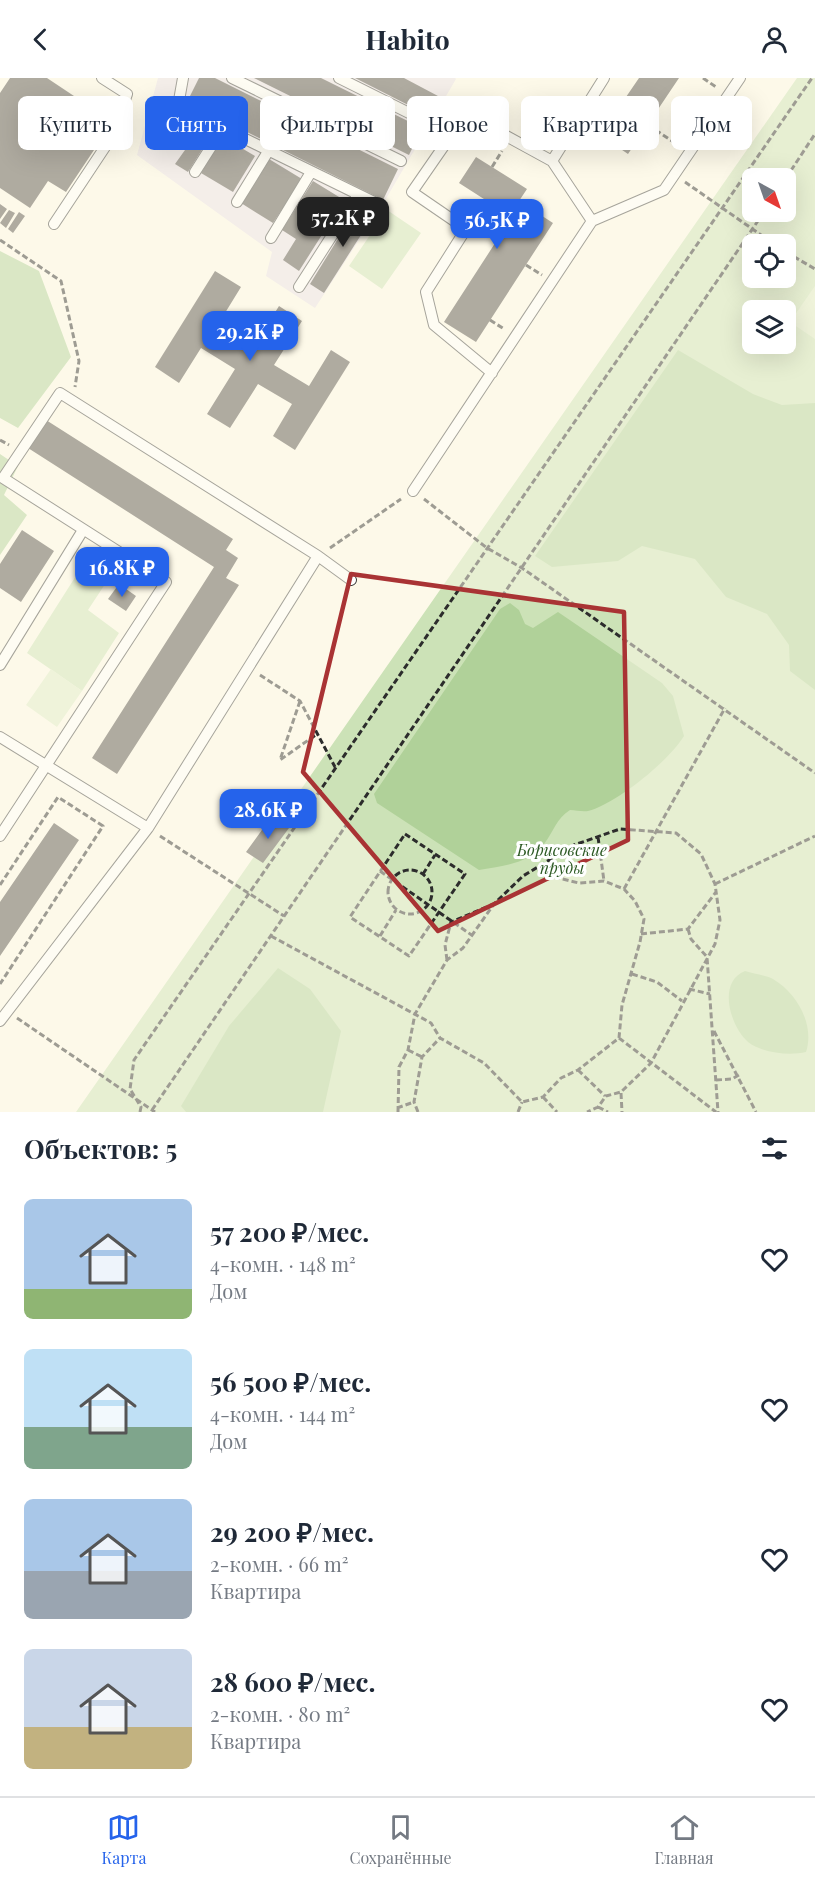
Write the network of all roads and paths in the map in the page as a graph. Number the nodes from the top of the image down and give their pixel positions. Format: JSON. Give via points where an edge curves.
{"nodes":[{"id":1,"x":102,"y":78,"type":"edge"},
{"id":2,"x":183,"y":78,"type":"edge"},
{"id":3,"x":232,"y":78,"type":"edge"},
{"id":4,"x":339,"y":78,"type":"edge"},
{"id":5,"x":604,"y":78,"type":"edge"},
{"id":6,"x":740,"y":78,"type":"edge"},
{"id":7,"x":812,"y":78,"type":"edge"},
{"id":8,"x":180,"y":96,"type":"edge"},
{"id":9,"x":407,"y":112,"type":"edge"},
{"id":10,"x":659,"y":132,"type":"edge"},
{"id":11,"x":815,"y":134,"type":"edge"},
{"id":12,"x":510,"y":138,"type":"junction"},
{"id":13,"x":209,"y":150,"type":"edge"},
{"id":14,"x":269,"y":150,"type":"joint"},
{"id":15,"x":689,"y":153,"type":"junction"},
{"id":16,"x":552,"y":160,"type":"junction"},
{"id":17,"x":401,"y":161,"type":"dead end"},
{"id":18,"x":492,"y":167,"type":"dead end"},
{"id":19,"x":793,"y":168,"type":"edge"},
{"id":20,"x":312,"y":171,"type":"junction"},
{"id":21,"x":195,"y":172,"type":"dead end"},
{"id":22,"x":674,"y":174,"type":"junction"},
{"id":23,"x":358,"y":195,"type":"junction"},
{"id":24,"x":237,"y":202,"type":"dead end"},
{"id":25,"x":375,"y":203,"type":"dead end"},
{"id":26,"x":721,"y":208,"type":"junction"},
{"id":27,"x":592,"y":221,"type":"junction"},
{"id":28,"x":758,"y":222,"type":"edge"},
{"id":29,"x":54,"y":224,"type":"dead end"},
{"id":30,"x":752,"y":231,"type":"junction"},
{"id":31,"x":757,"y":234,"type":"edge"},
{"id":32,"x":271,"y":238,"type":"dead end"},
{"id":33,"x":0,"y":240,"type":"edge"},
{"id":34,"x":796,"y":258,"type":"edge"},
{"id":35,"x":815,"y":269,"type":"edge"},
{"id":36,"x":299,"y":287,"type":"dead end"},
{"id":37,"x":492,"y":373,"type":"junction"},
{"id":38,"x":73,"y":401,"type":"junction"},
{"id":39,"x":413,"y":491,"type":"junction"},
{"id":40,"x":83,"y":530,"type":"junction"},
{"id":41,"x":487,"y":548,"type":"junction"},
{"id":42,"x":318,"y":556,"type":"junction"},
{"id":43,"x":522,"y":568,"type":"junction"},
{"id":44,"x":351,"y":580,"type":"dead end"},
{"id":45,"x":0,"y":665,"type":"edge"},
{"id":46,"x":249,"y":667,"type":"junction"},
{"id":47,"x":300,"y":701,"type":"junction"},
{"id":48,"x":725,"y":708,"type":"junction"},
{"id":49,"x":317,"y":734,"type":"junction"},
{"id":50,"x":0,"y":737,"type":"edge"},
{"id":51,"x":46,"y":766,"type":"junction"},
{"id":52,"x":336,"y":767,"type":"junction"},
{"id":53,"x":815,"y":773,"type":"edge"},
{"id":54,"x":148,"y":828,"type":"junction"},
{"id":55,"x":658,"y":830,"type":"junction"},
{"id":56,"x":0,"y":836,"type":"edge"},
{"id":57,"x":815,"y":836,"type":"edge"},
{"id":58,"x":598,"y":837,"type":"junction"},
{"id":59,"x":435,"y":854,"type":"junction"},
{"id":60,"x":538,"y":867,"type":"junction"},
{"id":61,"x":380,"y":871,"type":"junction"},
{"id":62,"x":423,"y":874,"type":"junction"},
{"id":63,"x":391,"y":879,"type":"junction"},
{"id":64,"x":604,"y":881,"type":"junction"},
{"id":65,"x":715,"y":884,"type":"junction"},
{"id":66,"x":0,"y":885,"type":"edge"},
{"id":67,"x":624,"y":889,"type":"junction"},
{"id":68,"x":716,"y":892,"type":"junction"},
{"id":69,"x":249,"y":893,"type":"junction"},
{"id":70,"x":494,"y":904,"type":"junction"},
{"id":71,"x":428,"y":905,"type":"junction"},
{"id":72,"x":396,"y":910,"type":"junction"},
{"id":73,"x":438,"y":913,"type":"junction"},
{"id":74,"x":284,"y":916,"type":"junction"},
{"id":75,"x":450,"y":922,"type":"junction"},
{"id":76,"x":688,"y":929,"type":"junction"},
{"id":77,"x":641,"y":934,"type":"junction"},
{"id":78,"x":271,"y":936,"type":"junction"},
{"id":79,"x":473,"y":936,"type":"junction"},
{"id":80,"x":380,"y":937,"type":"junction"},
{"id":81,"x":707,"y":957,"type":"junction"},
{"id":82,"x":447,"y":960,"type":"junction"},
{"id":83,"x":631,"y":974,"type":"junction"},
{"id":84,"x":0,"y":984,"type":"edge"},
{"id":85,"x":689,"y":989,"type":"junction"},
{"id":86,"x":710,"y":994,"type":"junction"},
{"id":87,"x":682,"y":1001,"type":"junction"},
{"id":88,"x":7,"y":1012,"type":"junction"},
{"id":89,"x":415,"y":1014,"type":"junction"},
{"id":90,"x":0,"y":1021,"type":"edge"},
{"id":91,"x":713,"y":1030,"type":"junction"},
{"id":92,"x":440,"y":1038,"type":"junction"},
{"id":93,"x":619,"y":1038,"type":"junction"},
{"id":94,"x":408,"y":1050,"type":"junction"},
{"id":95,"x":422,"y":1057,"type":"junction"},
{"id":96,"x":651,"y":1063,"type":"junction"},
{"id":97,"x":578,"y":1070,"type":"junction"},
{"id":98,"x":739,"y":1075,"type":"junction"},
{"id":99,"x":716,"y":1080,"type":"junction"},
{"id":100,"x":621,"y":1092,"type":"junction"},
{"id":101,"x":606,"y":1096,"type":"junction"},
{"id":102,"x":543,"y":1097,"type":"junction"},
{"id":103,"x":137,"y":1100,"type":"junction"},
{"id":104,"x":414,"y":1102,"type":"junction"},
{"id":105,"x":522,"y":1102,"type":"junction"},
{"id":106,"x":598,"y":1107,"type":"junction"},
{"id":107,"x":397,"y":1110,"type":"edge"},
{"id":108,"x":153,"y":1111,"type":"edge"},
{"id":109,"x":140,"y":1112,"type":"edge"},
{"id":110,"x":418,"y":1112,"type":"edge"},
{"id":111,"x":518,"y":1112,"type":"edge"},
{"id":112,"x":557,"y":1112,"type":"edge"},
{"id":113,"x":587,"y":1112,"type":"edge"},
{"id":114,"x":608,"y":1112,"type":"edge"},
{"id":115,"x":622,"y":1112,"type":"edge"},
{"id":116,"x":717,"y":1112,"type":"edge"},
{"id":117,"x":756,"y":1112,"type":"edge"}],
"edges":[{"from":1,"to":29,"type":"lane","via":[[128,94],[114,135]]},
{"from":2,"to":8,"type":"lane"},
{"from":3,"to":17,"type":"lane"},
{"from":4,"to":9,"type":"lane"},
{"from":5,"to":16,"type":"lane"},
{"from":6,"to":15,"type":"lane"},
{"from":7,"to":26,"type":"path"},
{"from":10,"to":15,"type":"path"},
{"from":11,"to":19,"type":"path"},
{"from":12,"to":16,"type":"lane"},
{"from":12,"to":18,"type":"path"},
{"from":12,"to":37,"type":"lane","via":[[466,114],[412,192],[466,229],[426,292],[434,325]]},
{"from":13,"to":21,"type":"lane"},
{"from":14,"to":20,"type":"lane"},
{"from":14,"to":24,"type":"lane"},
{"from":15,"to":22,"type":"lane"},
{"from":16,"to":27,"type":"lane"},
{"from":20,"to":23,"type":"lane"},
{"from":20,"to":32,"type":"lane"},
{"from":22,"to":26,"type":"path"},
{"from":22,"to":27,"type":"lane","via":[[663,190]]},
{"from":23,"to":25,"type":"lane"},
{"from":23,"to":36,"type":"lane"},
{"from":26,"to":30,"type":"path"},
{"from":26,"to":41,"type":"path"},
{"from":27,"to":37,"type":"lane"},
{"from":28,"to":30,"type":"path"},
{"from":30,"to":31,"type":"path"},
{"from":30,"to":43,"type":"path"},
{"from":33,"to":38,"type":"path","via":[[61,281],[79,361]]},
{"from":34,"to":35,"type":"path"},
{"from":37,"to":39,"type":"lane"},
{"from":38,"to":40,"type":"lane","via":[[60,393],[3,478]]},
{"from":38,"to":42,"type":"lane"},
{"from":39,"to":41,"type":"path"},
{"from":39,"to":42,"type":"path"},
{"from":40,"to":45,"type":"lane"},
{"from":40,"to":51,"type":"lane","via":[[166,582]]},
{"from":41,"to":43,"type":"path"},
{"from":41,"to":52,"type":"path"},
{"from":42,"to":44,"type":"lane"},
{"from":42,"to":46,"type":"lane"},
{"from":43,"to":48,"type":"path"},
{"from":43,"to":74,"type":"path"},
{"from":46,"to":47,"type":"path"},
{"from":46,"to":54,"type":"lane"},
{"from":47,"to":49,"type":"path"},
{"from":47,"to":49,"type":"path","via":[[280,760]]},
{"from":48,"to":53,"type":"path"},
{"from":48,"to":55,"type":"path"},
{"from":49,"to":52,"type":"path"},
{"from":50,"to":51,"type":"lane"},
{"from":51,"to":54,"type":"lane"},
{"from":51,"to":56,"type":"lane"},
{"from":52,"to":69,"type":"path"},
{"from":54,"to":69,"type":"path"},
{"from":54,"to":88,"type":"lane"},
{"from":55,"to":58,"type":"path","via":[[621,829]]},
{"from":55,"to":65,"type":"path","via":[[676,833],[700,854]]},
{"from":55,"to":67,"type":"path"},
{"from":57,"to":65,"type":"path"},
{"from":58,"to":60,"type":"path","via":[[574,844]]},
{"from":58,"to":64,"type":"path"},
{"from":59,"to":61,"type":"path","via":[[405,834]]},
{"from":59,"to":62,"type":"path"},
{"from":59,"to":73,"type":"path","via":[[465,874]]},
{"from":60,"to":64,"type":"path","via":[[550,876],[579,883]]},
{"from":60,"to":70,"type":"path"},
{"from":61,"to":63,"type":"path"},
{"from":61,"to":80,"type":"path","via":[[350,917]]},
{"from":62,"to":63,"type":"path","via":[[403,870]]},
{"from":62,"to":71,"type":"path","via":[[431,885]]},
{"from":63,"to":71,"type":"path"},
{"from":63,"to":72,"type":"path","via":[[388,899]]},
{"from":64,"to":67,"type":"path"},
{"from":65,"to":68,"type":"path"},
{"from":66,"to":84,"type":"path","via":[[58,797],[103,826]]},
{"from":67,"to":77,"type":"path","via":[[644,919]]},
{"from":68,"to":76,"type":"path"},
{"from":68,"to":81,"type":"path","via":[[720,920],[715,944]]},
{"from":69,"to":74,"type":"path"},
{"from":69,"to":103,"type":"path","via":[[134,1060],[130,1089]]},
{"from":70,"to":75,"type":"path"},
{"from":70,"to":79,"type":"path"},
{"from":71,"to":72,"type":"path","via":[[410,914]]},
{"from":71,"to":73,"type":"path"},
{"from":72,"to":80,"type":"path"},
{"from":73,"to":75,"type":"path"},
{"from":73,"to":80,"type":"path","via":[[409,956]]},
{"from":74,"to":78,"type":"path"},
{"from":75,"to":79,"type":"path"},
{"from":75,"to":82,"type":"path","via":[[445,945]]},
{"from":76,"to":77,"type":"path"},
{"from":76,"to":81,"type":"path","via":[[691,939]]},
{"from":77,"to":83,"type":"path"},
{"from":78,"to":89,"type":"path"},
{"from":78,"to":108,"type":"path"},
{"from":79,"to":82,"type":"path"},
{"from":81,"to":85,"type":"path"},
{"from":81,"to":86,"type":"path"},
{"from":82,"to":89,"type":"path"},
{"from":83,"to":87,"type":"path","via":[[657,982]]},
{"from":83,"to":93,"type":"path","via":[[622,1005]]},
{"from":85,"to":86,"type":"path"},
{"from":85,"to":87,"type":"path"},
{"from":86,"to":91,"type":"path"},
{"from":87,"to":96,"type":"path"},
{"from":88,"to":90,"type":"lane"},
{"from":88,"to":103,"type":"path"},
{"from":89,"to":92,"type":"path","via":[[431,1023]]},
{"from":89,"to":94,"type":"path"},
{"from":91,"to":98,"type":"path"},
{"from":91,"to":99,"type":"path"},
{"from":92,"to":95,"type":"path"},
{"from":92,"to":105,"type":"path","via":[[484,1064]]},
{"from":93,"to":96,"type":"path"},
{"from":93,"to":97,"type":"path"},
{"from":94,"to":95,"type":"path"},
{"from":94,"to":107,"type":"path","via":[[399,1067]]},
{"from":95,"to":104,"type":"path"},
{"from":96,"to":100,"type":"path"},
{"from":96,"to":116,"type":"path"},
{"from":97,"to":101,"type":"path"},
{"from":97,"to":102,"type":"path","via":[[561,1078]]},
{"from":98,"to":99,"type":"path"},
{"from":98,"to":117,"type":"path"},
{"from":99,"to":116,"type":"path"},
{"from":100,"to":101,"type":"path"},
{"from":100,"to":115,"type":"path"},
{"from":101,"to":106,"type":"path"},
{"from":102,"to":105,"type":"path"},
{"from":102,"to":112,"type":"path"},
{"from":103,"to":108,"type":"path"},
{"from":103,"to":109,"type":"path"},
{"from":104,"to":107,"type":"path"},
{"from":104,"to":110,"type":"path"},
{"from":105,"to":111,"type":"path"},
{"from":106,"to":113,"type":"path"},
{"from":106,"to":114,"type":"path"}]}
